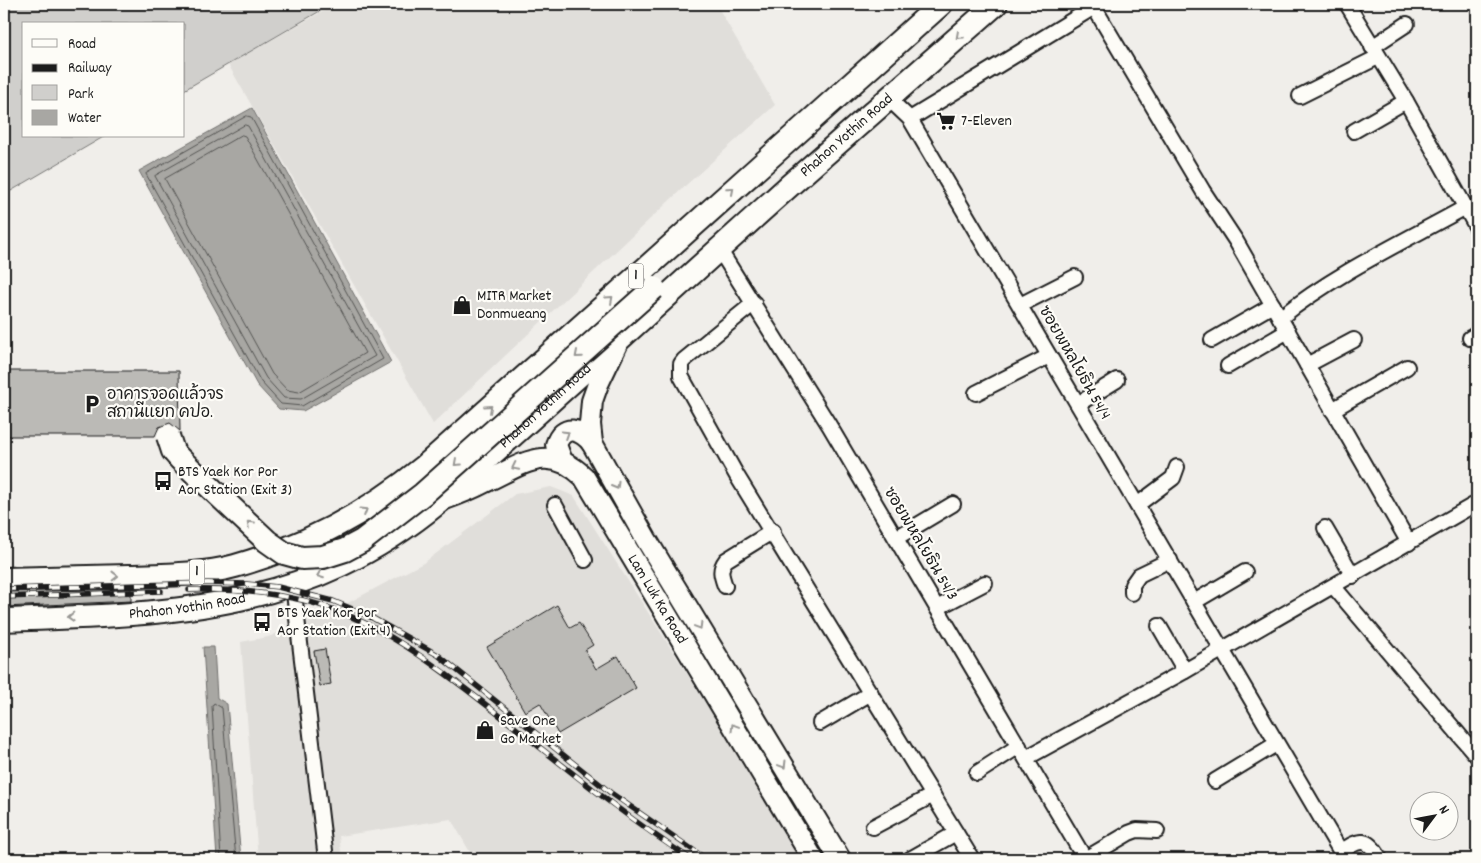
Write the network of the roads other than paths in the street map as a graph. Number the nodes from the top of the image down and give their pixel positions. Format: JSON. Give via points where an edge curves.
{"nodes":[{"id":1,"x":941,"y":4,"type":"edge"},
{"id":2,"x":996,"y":4,"type":"edge"},
{"id":3,"x":1347,"y":4,"type":"edge"},
{"id":4,"x":1096,"y":5,"type":"edge"},
{"id":5,"x":1407,"y":24,"type":"dead end"},
{"id":6,"x":1375,"y":52,"type":"junction"},
{"id":7,"x":868,"y":68,"type":"junction"},
{"id":8,"x":1300,"y":96,"type":"dead end"},
{"id":9,"x":889,"y":99,"type":"junction"},
{"id":10,"x":1406,"y":102,"type":"junction"},
{"id":11,"x":910,"y":119,"type":"junction"},
{"id":12,"x":1354,"y":131,"type":"dead end"},
{"id":13,"x":1466,"y":207,"type":"junction"},
{"id":14,"x":763,"y":210,"type":"junction"},
{"id":15,"x":1477,"y":228,"type":"edge"},
{"id":16,"x":719,"y":249,"type":"junction"},
{"id":17,"x":1075,"y":277,"type":"dead end"},
{"id":18,"x":754,"y":303,"type":"junction"},
{"id":19,"x":1020,"y":305,"type":"junction"},
{"id":20,"x":1276,"y":312,"type":"junction"},
{"id":21,"x":1288,"y":331,"type":"junction"},
{"id":22,"x":1212,"y":340,"type":"dead end"},
{"id":23,"x":1354,"y":340,"type":"dead end"},
{"id":24,"x":618,"y":342,"type":"junction"},
{"id":25,"x":1049,"y":356,"type":"junction"},
{"id":26,"x":1307,"y":365,"type":"junction"},
{"id":27,"x":1228,"y":366,"type":"dead end"},
{"id":28,"x":1407,"y":367,"type":"dead end"},
{"id":29,"x":1117,"y":380,"type":"dead end"},
{"id":30,"x":976,"y":393,"type":"dead end"},
{"id":31,"x":1078,"y":404,"type":"junction"},
{"id":32,"x":1332,"y":410,"type":"junction"},
{"id":33,"x":168,"y":436,"type":"dead end"},
{"id":34,"x":592,"y":443,"type":"junction"},
{"id":35,"x":562,"y":461,"type":"junction"},
{"id":36,"x":1176,"y":467,"type":"dead end"},
{"id":37,"x":439,"y":502,"type":"junction"},
{"id":38,"x":1477,"y":503,"type":"edge"},
{"id":39,"x":953,"y":504,"type":"dead end"},
{"id":40,"x":555,"y":505,"type":"dead end"},
{"id":41,"x":1137,"y":505,"type":"junction"},
{"id":42,"x":1325,"y":528,"type":"dead end"},
{"id":43,"x":773,"y":531,"type":"junction"},
{"id":44,"x":896,"y":538,"type":"junction"},
{"id":45,"x":1409,"y":543,"type":"junction"},
{"id":46,"x":585,"y":560,"type":"dead end"},
{"id":47,"x":1170,"y":560,"type":"junction"},
{"id":48,"x":1245,"y":572,"type":"dead end"},
{"id":49,"x":1353,"y":576,"type":"junction"},
{"id":50,"x":4,"y":579,"type":"edge"},
{"id":51,"x":985,"y":583,"type":"dead end"},
{"id":52,"x":293,"y":585,"type":"junction"},
{"id":53,"x":725,"y":586,"type":"dead end"},
{"id":54,"x":1334,"y":587,"type":"junction"},
{"id":55,"x":1132,"y":593,"type":"dead end"},
{"id":56,"x":1194,"y":602,"type":"junction"},
{"id":57,"x":937,"y":608,"type":"junction"},
{"id":58,"x":4,"y":620,"type":"edge"},
{"id":59,"x":1159,"y":626,"type":"dead end"},
{"id":60,"x":1222,"y":649,"type":"junction"},
{"id":61,"x":1185,"y":671,"type":"junction"},
{"id":62,"x":871,"y":693,"type":"junction"},
{"id":63,"x":820,"y":723,"type":"dead end"},
{"id":64,"x":1276,"y":744,"type":"junction"},
{"id":65,"x":1022,"y":752,"type":"junction"},
{"id":66,"x":1477,"y":756,"type":"edge"},
{"id":67,"x":977,"y":773,"type":"dead end"},
{"id":68,"x":1215,"y":781,"type":"dead end"},
{"id":69,"x":932,"y":795,"type":"junction"},
{"id":70,"x":873,"y":827,"type":"dead end"},
{"id":71,"x":1157,"y":830,"type":"dead end"},
{"id":72,"x":956,"y":834,"type":"junction"},
{"id":73,"x":1343,"y":856,"type":"edge"},
{"id":74,"x":326,"y":859,"type":"edge"},
{"id":75,"x":813,"y":859,"type":"edge"},
{"id":76,"x":840,"y":859,"type":"edge"},
{"id":77,"x":910,"y":859,"type":"edge"},
{"id":78,"x":972,"y":859,"type":"edge"},
{"id":79,"x":1085,"y":859,"type":"edge"},
{"id":80,"x":1380,"y":859,"type":"edge"}],
"edges":[{"from":1,"to":7,"type":"main road","name":"Phahon Yothin Road","number":"1"},
{"from":2,"to":9,"type":"main road","name":"Phahon Yothin Road","number":"1","one_way":true},
{"from":3,"to":6,"type":"street"},
{"from":4,"to":11,"type":"street"},
{"from":4,"to":20,"type":"street"},
{"from":5,"to":6,"type":"street"},
{"from":6,"to":8,"type":"street"},
{"from":6,"to":10,"type":"street"},
{"from":7,"to":9,"type":"main road"},
{"from":50,"to":7,"type":"main road","name":"Phahon Yothin Road","number":"1","one_way":true,"via":[[169,575],[234,567],[321,534],[378,503],[425,466]]},
{"from":9,"to":11,"type":"street","name":"ซอยพหลโยธิน 54/4"},
{"from":9,"to":14,"type":"main road","name":"Phahon Yothin Road","number":"1"},
{"from":10,"to":12,"type":"street"},
{"from":10,"to":13,"type":"street"},
{"from":11,"to":19,"type":"street","name":"ซอยพหลโยธิน 54/4"},
{"from":13,"to":15,"type":"street"},
{"from":13,"to":20,"type":"street"},
{"from":14,"to":16,"type":"main road","name":"Phahon Yothin Road","number":"1"},
{"from":14,"to":33,"type":"main road","one_way":true,"bridge":true,"via":[[709,241],[422,494],[362,541],[345,550],[323,557],[302,558],[284,553],[266,541],[173,451]]},
{"from":16,"to":18,"type":"street","name":"ซอยพหลโยธิน 54/3"},
{"from":16,"to":24,"type":"main road","name":"Phahon Yothin Road","number":"1"},
{"from":17,"to":19,"type":"street"},
{"from":18,"to":43,"type":"street","via":[[684,360],[680,370],[684,384]]},
{"from":18,"to":44,"type":"street","name":"ซอยพหลโยธิน 54/3"},
{"from":19,"to":25,"type":"street","name":"ซอยพหลโยธิน 54/4"},
{"from":20,"to":21,"type":"street"},
{"from":20,"to":22,"type":"street"},
{"from":21,"to":26,"type":"street"},
{"from":21,"to":27,"type":"street"},
{"from":23,"to":26,"type":"street"},
{"from":24,"to":34,"type":"main road","name":"Lam Luk Ka Road","via":[[592,402]]},
{"from":24,"to":37,"type":"main road","name":"Phahon Yothin Road","number":"1"},
{"from":25,"to":30,"type":"street"},
{"from":25,"to":31,"type":"street","name":"ซอยพหลโยธิน 54/4"},
{"from":26,"to":32,"type":"street"},
{"from":28,"to":32,"type":"street"},
{"from":29,"to":31,"type":"street"},
{"from":31,"to":41,"type":"street","name":"ซอยพหลโยธิน 54/4"},
{"from":32,"to":45,"type":"street"},
{"from":35,"to":34,"type":"main road","one_way":true,"via":[[556,445],[563,434],[580,431]]},
{"from":34,"to":76,"type":"main road","name":"Lam Luk Ka Road","one_way":true,"via":[[646,539]]},
{"from":35,"to":37,"type":"main road","one_way":true,"via":[[531,460]]},
{"from":75,"to":35,"type":"main road","name":"Lam Luk Ka Road","one_way":true,"via":[[584,477]]},
{"from":36,"to":41,"type":"street","via":[[1173,478]]},
{"from":37,"to":52,"type":"main road","name":"Phahon Yothin Road","number":"1","one_way":true,"via":[[397,535],[364,554]]},
{"from":38,"to":45,"type":"street"},
{"from":39,"to":44,"type":"street"},
{"from":40,"to":46,"type":"street"},
{"from":41,"to":47,"type":"street","name":"ซอยพหลโยธิน 54/4"},
{"from":42,"to":49,"type":"street"},
{"from":43,"to":53,"type":"street","via":[[726,560],[721,566]]},
{"from":43,"to":62,"type":"street"},
{"from":44,"to":57,"type":"street","name":"ซอยพหลโยธิน 54/3"},
{"from":45,"to":49,"type":"street"},
{"from":47,"to":55,"type":"street","via":[[1139,575],[1132,585]]},
{"from":47,"to":56,"type":"street","name":"ซอยพหลโยธิน 54/4"},
{"from":48,"to":56,"type":"street"},
{"from":49,"to":54,"type":"street"},
{"from":51,"to":57,"type":"street"},
{"from":52,"to":58,"type":"main road","name":"Phahon Yothin Road","number":"1","one_way":true,"via":[[190,609]]},
{"from":52,"to":74,"type":"street"},
{"from":54,"to":60,"type":"street"},
{"from":54,"to":66,"type":"street"},
{"from":56,"to":60,"type":"street","name":"ซอยพหลโยธิน 54/4"},
{"from":57,"to":65,"type":"street","name":"ซอยพหลโยธิน 54/3"},
{"from":59,"to":61,"type":"street"},
{"from":60,"to":61,"type":"street"},
{"from":60,"to":64,"type":"street","name":"ซอยพหลโยธิน 54/4"},
{"from":61,"to":65,"type":"street"},
{"from":62,"to":63,"type":"street"},
{"from":62,"to":69,"type":"street"},
{"from":64,"to":68,"type":"street"},
{"from":64,"to":73,"type":"street","name":"ซอยพหลโยธิน 54/4"},
{"from":65,"to":67,"type":"street"},
{"from":65,"to":79,"type":"street","name":"ซอยพหลโยธิน 54/3"},
{"from":69,"to":70,"type":"street"},
{"from":69,"to":72,"type":"street"},
{"from":71,"to":79,"type":"street","via":[[1129,833]]},
{"from":72,"to":77,"type":"street"},
{"from":72,"to":78,"type":"street"},
{"from":73,"to":80,"type":"street","via":[[1358,842],[1366,842]]}]}
